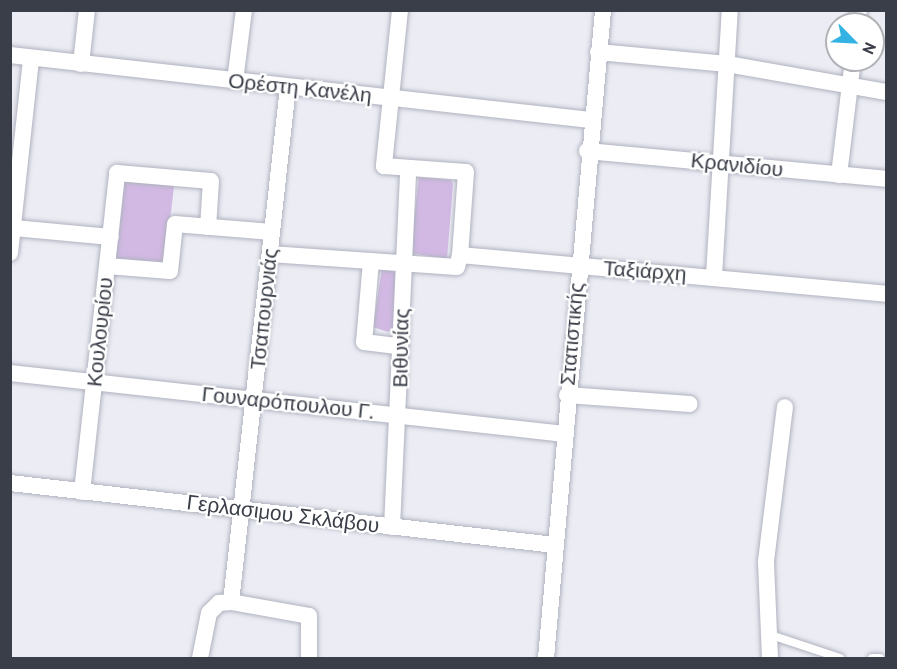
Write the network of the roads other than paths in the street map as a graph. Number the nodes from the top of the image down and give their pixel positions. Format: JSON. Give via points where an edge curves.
{"nodes":[{"id":1,"x":87,"y":10,"type":"edge"},
{"id":2,"x":244,"y":10,"type":"edge"},
{"id":3,"x":400,"y":10,"type":"edge"},
{"id":4,"x":603,"y":10,"type":"edge"},
{"id":5,"x":730,"y":10,"type":"edge"},
{"id":6,"x":598,"y":52,"type":"junction"},
{"id":7,"x":10,"y":55,"type":"edge"},
{"id":8,"x":32,"y":59,"type":"junction"},
{"id":9,"x":81,"y":64,"type":"junction"},
{"id":10,"x":727,"y":64,"type":"junction"},
{"id":11,"x":852,"y":72,"type":"edge"},
{"id":12,"x":235,"y":81,"type":"junction"},
{"id":13,"x":850,"y":86,"type":"junction"},
{"id":14,"x":288,"y":87,"type":"junction"},
{"id":15,"x":886,"y":92,"type":"edge"},
{"id":16,"x":390,"y":97,"type":"junction"},
{"id":17,"x":590,"y":120,"type":"junction"},
{"id":18,"x":587,"y":151,"type":"junction"},
{"id":19,"x":721,"y":162,"type":"junction"},
{"id":20,"x":408,"y":168,"type":"junction"},
{"id":21,"x":839,"y":175,"type":"junction"},
{"id":22,"x":886,"y":179,"type":"edge"},
{"id":23,"x":13,"y":220,"type":"edge"},
{"id":24,"x":208,"y":226,"type":"junction"},
{"id":25,"x":272,"y":232,"type":"junction"},
{"id":26,"x":111,"y":237,"type":"junction"},
{"id":27,"x":10,"y":253,"type":"edge"},
{"id":28,"x":270,"y":254,"type":"junction"},
{"id":29,"x":460,"y":255,"type":"junction"},
{"id":30,"x":371,"y":261,"type":"junction"},
{"id":31,"x":404,"y":263,"type":"junction"},
{"id":32,"x":107,"y":266,"type":"junction"},
{"id":33,"x":579,"y":267,"type":"junction"},
{"id":34,"x":714,"y":276,"type":"junction"},
{"id":35,"x":886,"y":294,"type":"edge"},
{"id":36,"x":399,"y":346,"type":"junction"},
{"id":37,"x":10,"y":373,"type":"edge"},
{"id":38,"x":94,"y":382,"type":"junction"},
{"id":39,"x":567,"y":395,"type":"junction"},
{"id":40,"x":254,"y":398,"type":"junction"},
{"id":41,"x":690,"y":404,"type":"dead end"},
{"id":42,"x":785,"y":407,"type":"dead end"},
{"id":43,"x":399,"y":415,"type":"junction"},
{"id":44,"x":565,"y":434,"type":"junction"},
{"id":45,"x":10,"y":483,"type":"edge"},
{"id":46,"x":82,"y":492,"type":"junction"},
{"id":47,"x":242,"y":509,"type":"junction"},
{"id":48,"x":392,"y":527,"type":"junction"},
{"id":49,"x":555,"y":545,"type":"junction"},
{"id":50,"x":231,"y":602,"type":"junction"},
{"id":51,"x":768,"y":634,"type":"junction"},
{"id":52,"x":200,"y":658,"type":"edge"},
{"id":53,"x":309,"y":658,"type":"edge"},
{"id":54,"x":546,"y":658,"type":"edge"},
{"id":55,"x":770,"y":658,"type":"edge"},
{"id":56,"x":840,"y":658,"type":"edge"},
{"id":57,"x":872,"y":658,"type":"edge"},
{"id":58,"x":880,"y":658,"type":"edge"}],
"edges":[{"from":1,"to":9,"type":"street"},
{"from":2,"to":12,"type":"street"},
{"from":3,"to":16,"type":"street"},
{"from":4,"to":6,"type":"street","name":"Στατιστικής"},
{"from":5,"to":10,"type":"street"},
{"from":6,"to":10,"type":"street"},
{"from":6,"to":17,"type":"street","name":"Στατιστικής"},
{"from":7,"to":8,"type":"street","name":"Ορέστη Κανέλη"},
{"from":8,"to":9,"type":"street","name":"Ορέστη Κανέλη"},
{"from":8,"to":23,"type":"street"},
{"from":9,"to":12,"type":"street","name":"Ορέστη Κανέλη"},
{"from":10,"to":13,"type":"street"},
{"from":10,"to":19,"type":"street"},
{"from":11,"to":13,"type":"street"},
{"from":12,"to":14,"type":"street","name":"Ορέστη Κανέλη"},
{"from":13,"to":15,"type":"street"},
{"from":13,"to":21,"type":"street"},
{"from":14,"to":16,"type":"street","name":"Ορέστη Κανέλη"},
{"from":14,"to":25,"type":"street","name":"Τσαπουρνιάς"},
{"from":16,"to":17,"type":"street","name":"Ορέστη Κανέλη"},
{"from":16,"to":20,"type":"street","via":[[384,166]]},
{"from":17,"to":18,"type":"street","name":"Στατιστικής"},
{"from":18,"to":19,"type":"street","name":"Κρανιδίου"},
{"from":18,"to":33,"type":"street","name":"Στατιστικής"},
{"from":19,"to":21,"type":"street","name":"Κρανιδίου"},
{"from":19,"to":34,"type":"street"},
{"from":20,"to":29,"type":"street","via":[[466,172]]},
{"from":20,"to":31,"type":"street","name":"Βιθυνίας"},
{"from":21,"to":22,"type":"street","name":"Κρανιδίου"},
{"from":23,"to":26,"type":"street"},
{"from":23,"to":27,"type":"street"},
{"from":24,"to":25,"type":"street"},
{"from":24,"to":26,"type":"street","name":"Κουλουρίου","via":[[211,182],[117,173]]},
{"from":24,"to":32,"type":"street","via":[[175,224],[170,271]]},
{"from":25,"to":28,"type":"street","name":"Τσαπουρνιάς"},
{"from":26,"to":32,"type":"street","name":"Κουλουρίου"},
{"from":28,"to":30,"type":"street"},
{"from":28,"to":40,"type":"street","name":"Τσαπουρνιάς"},
{"from":29,"to":31,"type":"street","via":[[457,267]]},
{"from":29,"to":33,"type":"street","name":"Ταξιάρχη"},
{"from":30,"to":31,"type":"street"},
{"from":30,"to":36,"type":"street","via":[[364,342]]},
{"from":31,"to":36,"type":"street","name":"Βιθυνίας"},
{"from":32,"to":38,"type":"street","name":"Κουλουρίου"},
{"from":33,"to":34,"type":"street","name":"Ταξιάρχη"},
{"from":33,"to":39,"type":"street","name":"Στατιστικής"},
{"from":34,"to":35,"type":"street","name":"Ταξιάρχη"},
{"from":36,"to":43,"type":"street","name":"Βιθυνίας"},
{"from":37,"to":38,"type":"street","name":"Γουναρόπουλου Γ."},
{"from":38,"to":40,"type":"street","name":"Γουναρόπουλου Γ."},
{"from":38,"to":46,"type":"street","name":"Κουλουρίου"},
{"from":39,"to":41,"type":"street"},
{"from":39,"to":44,"type":"street","name":"Στατιστικής"},
{"from":40,"to":43,"type":"street","name":"Γουναρόπουλου Γ."},
{"from":40,"to":47,"type":"street","name":"Τσαπουρνιάς"},
{"from":42,"to":51,"type":"street","via":[[766,561]]},
{"from":43,"to":44,"type":"street","name":"Γουναρόπουλου Γ.","via":[[494,429]]},
{"from":43,"to":48,"type":"street","name":"Βιθυνίας"},
{"from":44,"to":49,"type":"street","name":"Στατιστικής"},
{"from":45,"to":46,"type":"street","name":"Γερλασιμου Σκλάβου"},
{"from":46,"to":47,"type":"street","name":"Γερλασιμου Σκλάβου"},
{"from":47,"to":48,"type":"street","name":"Γερλασιμου Σκλάβου"},
{"from":47,"to":50,"type":"street","name":"Τσαπουρνιάς"},
{"from":48,"to":49,"type":"street","name":"Γερλασιμου Σκλάβου"},
{"from":49,"to":54,"type":"street","name":"Στατιστικής"},
{"from":50,"to":52,"type":"street","via":[[219,603],[209,613]]},
{"from":50,"to":53,"type":"street","via":[[309,616]]},
{"from":51,"to":55,"type":"street"},
{"from":51,"to":56,"type":"lane"},
{"from":57,"to":58,"type":"lane"}]}
